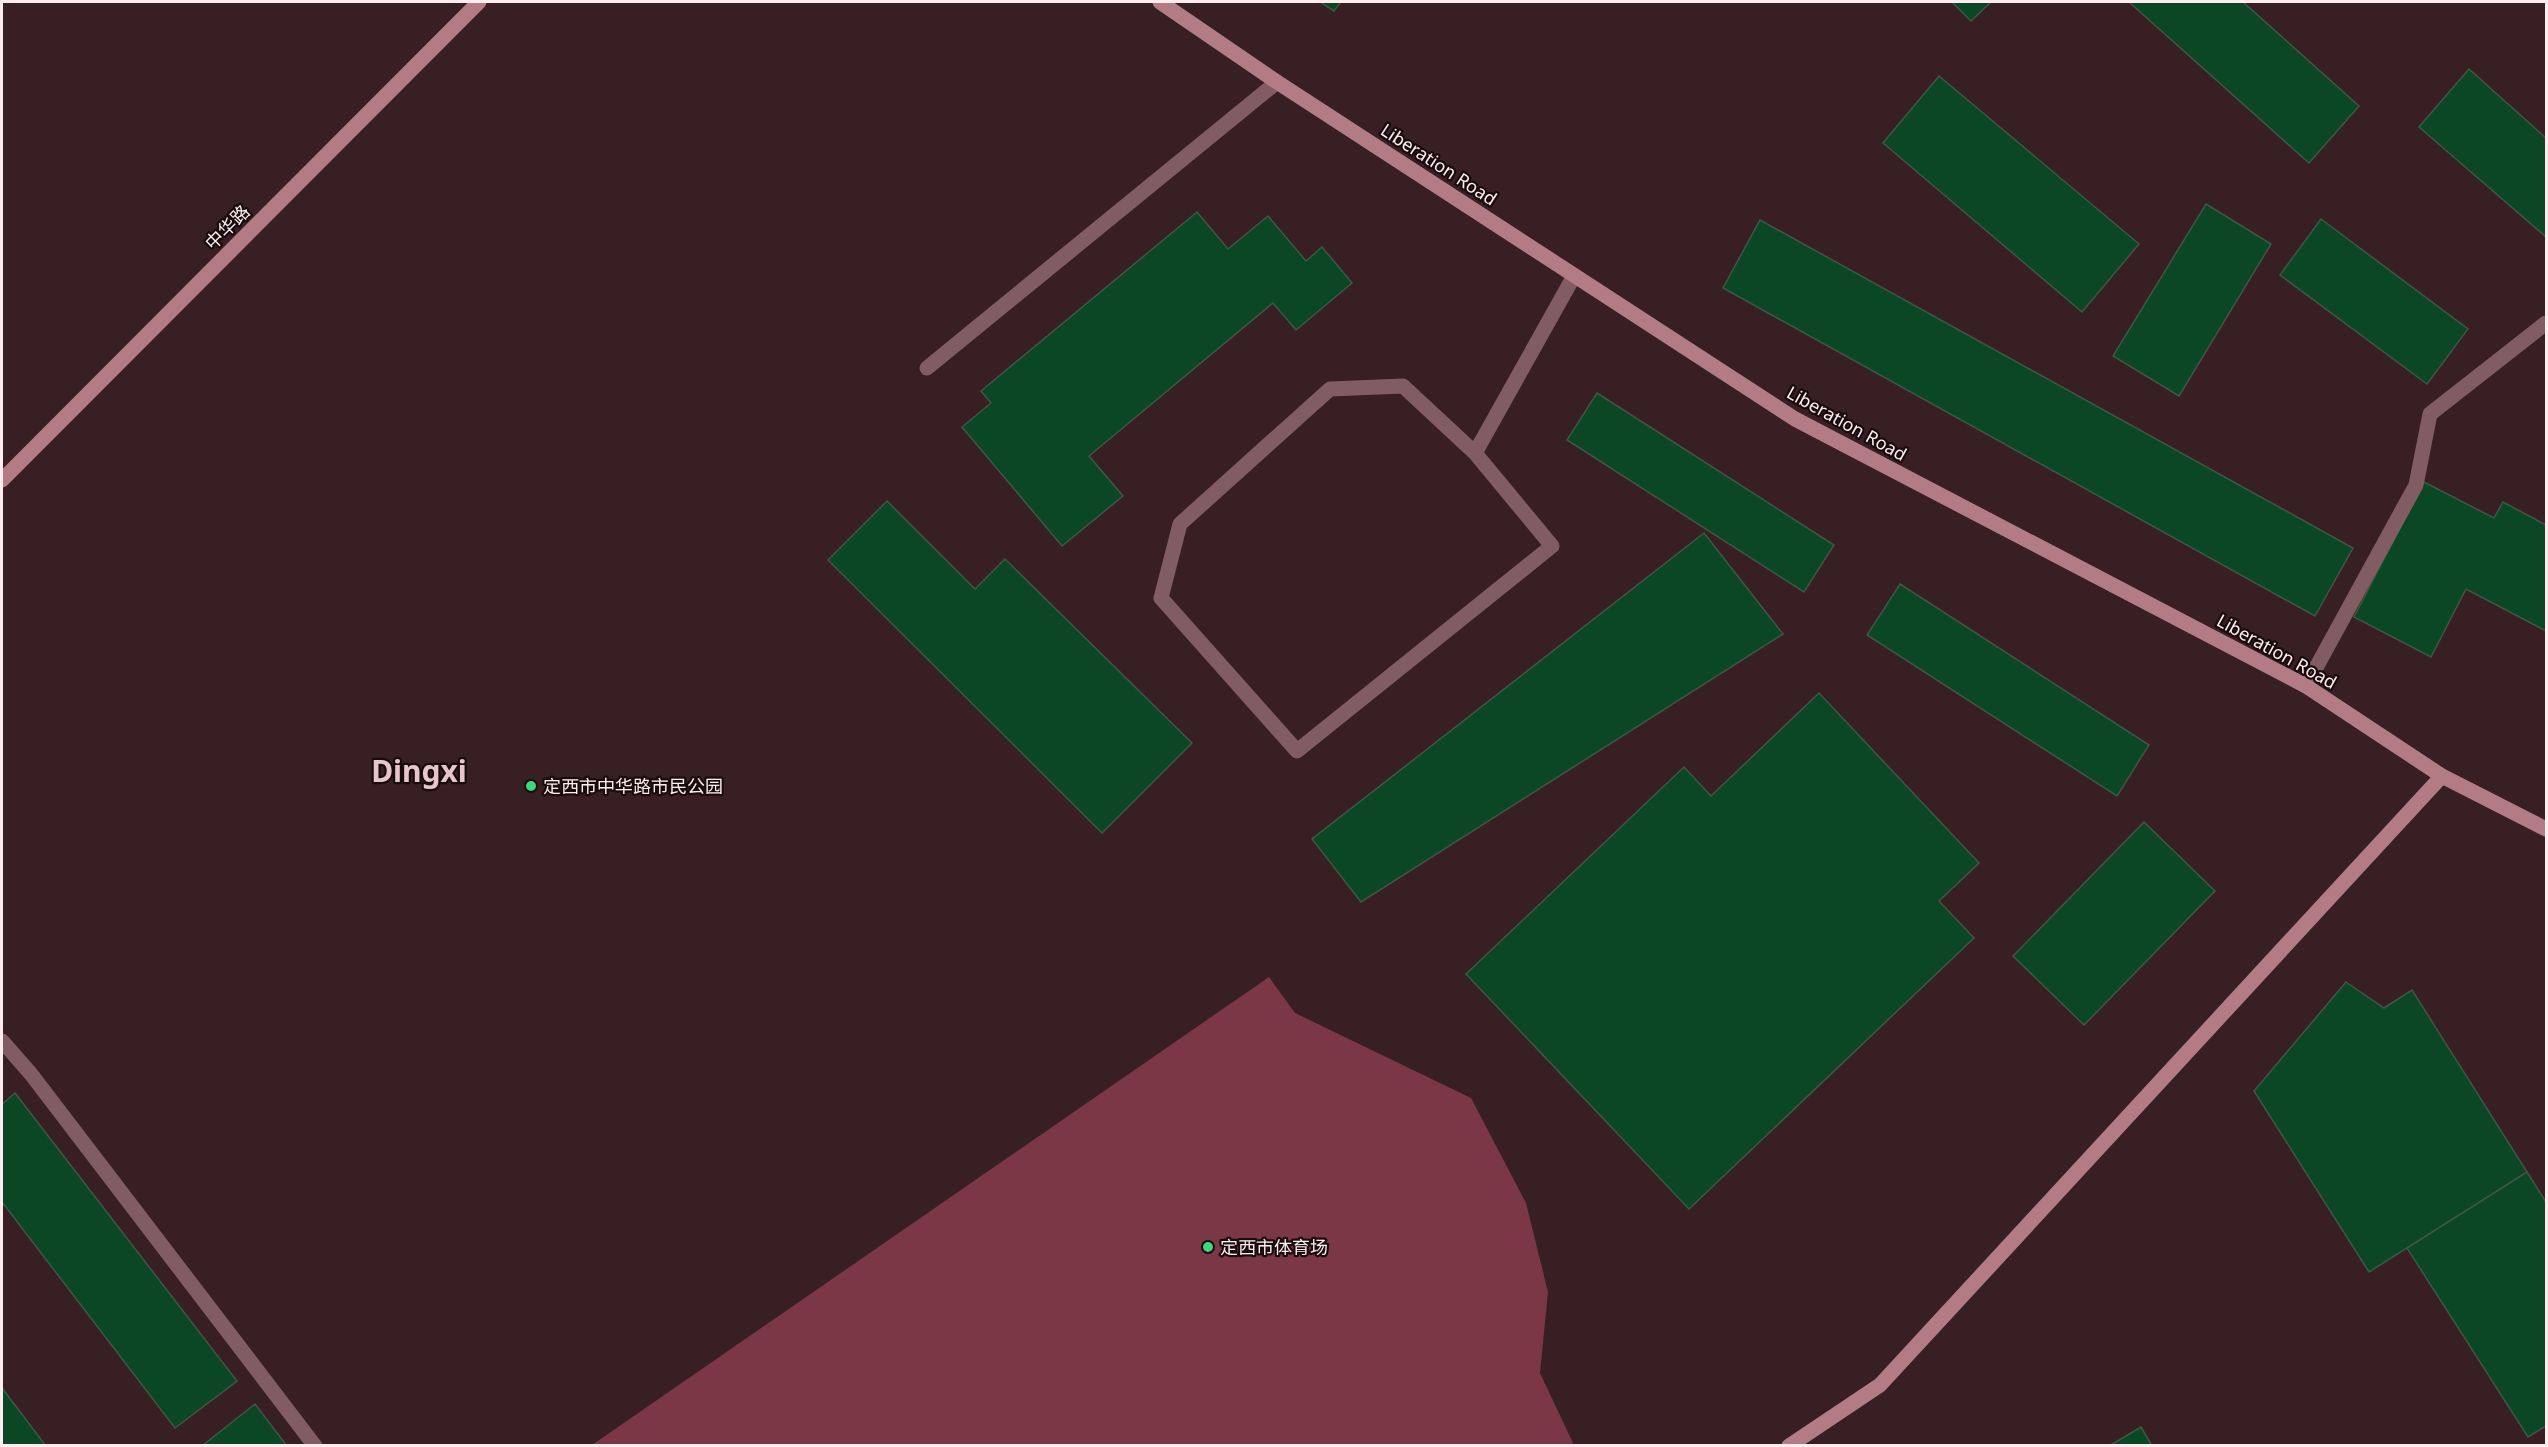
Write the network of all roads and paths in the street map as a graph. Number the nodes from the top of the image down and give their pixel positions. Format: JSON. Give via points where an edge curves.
{"nodes":[{"id":1,"x":479,"y":2,"type":"edge"},
{"id":2,"x":1160,"y":2,"type":"edge"},
{"id":3,"x":1277,"y":82,"type":"junction"},
{"id":4,"x":1574,"y":276,"type":"junction"},
{"id":5,"x":2547,"y":323,"type":"edge"},
{"id":6,"x":927,"y":368,"type":"dead end"},
{"id":7,"x":1475,"y":453,"type":"junction"},
{"id":8,"x":2,"y":480,"type":"edge"},
{"id":9,"x":2306,"y":686,"type":"junction"},
{"id":10,"x":2442,"y":776,"type":"junction"},
{"id":11,"x":2547,"y":829,"type":"edge"},
{"id":12,"x":2,"y":1041,"type":"edge"},
{"id":13,"x":315,"y":1446,"type":"edge"},
{"id":14,"x":1789,"y":1446,"type":"edge"}],
"edges":[{"from":1,"to":8,"type":"main road","name":"中华路"},
{"from":2,"to":3,"type":"main road","name":"Liberation Road"},
{"from":3,"to":4,"type":"main road","name":"Liberation Road"},
{"from":3,"to":6,"type":"street"},
{"from":4,"to":7,"type":"street"},
{"from":4,"to":9,"type":"main road","name":"Liberation Road","via":[[1795,419]]},
{"from":5,"to":9,"type":"street","via":[[2430,414],[2416,485]]},
{"from":7,"to":7,"type":"street","via":[[1552,546],[1298,751],[1161,598],[1180,524],[1330,389],[1403,386]]},
{"from":9,"to":10,"type":"main road","name":"Liberation Road"},
{"from":10,"to":11,"type":"main road","name":"Liberation Road"},
{"from":10,"to":14,"type":"main road","via":[[1880,1385]]},
{"from":12,"to":13,"type":"street"}]}
